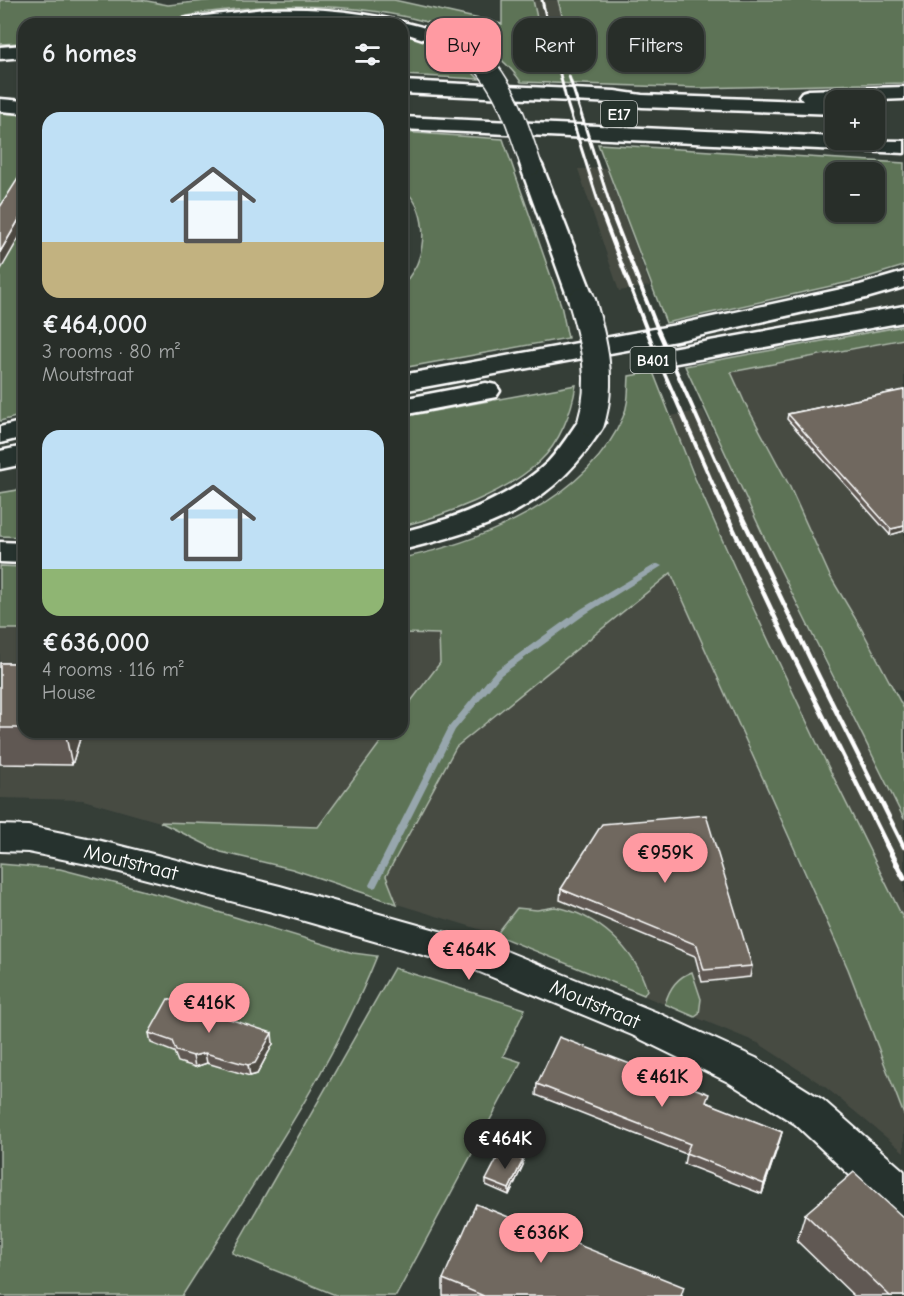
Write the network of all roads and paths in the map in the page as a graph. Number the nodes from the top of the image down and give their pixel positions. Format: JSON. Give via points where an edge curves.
{"nodes":[{"id":1,"x":232,"y":18,"type":"edge"},
{"id":2,"x":355,"y":18,"type":"edge"},
{"id":3,"x":408,"y":28,"type":"edge"},
{"id":4,"x":18,"y":52,"type":"edge"},
{"id":5,"x":0,"y":53,"type":"edge"},
{"id":6,"x":0,"y":68,"type":"edge"},
{"id":7,"x":18,"y":69,"type":"edge"},
{"id":8,"x":408,"y":87,"type":"edge"},
{"id":9,"x":904,"y":93,"type":"edge"},
{"id":10,"x":615,"y":97,"type":"junction"},
{"id":11,"x":0,"y":100,"type":"edge"},
{"id":12,"x":18,"y":102,"type":"edge"},
{"id":13,"x":408,"y":104,"type":"edge"},
{"id":14,"x":0,"y":105,"type":"edge"},
{"id":15,"x":18,"y":106,"type":"edge"},
{"id":16,"x":825,"y":108,"type":"edge"},
{"id":17,"x":885,"y":109,"type":"edge"},
{"id":18,"x":904,"y":110,"type":"edge"},
{"id":19,"x":408,"y":123,"type":"edge"},
{"id":20,"x":825,"y":123,"type":"edge"},
{"id":21,"x":885,"y":126,"type":"edge"},
{"id":22,"x":904,"y":127,"type":"edge"},
{"id":23,"x":786,"y":143,"type":"junction"},
{"id":24,"x":904,"y":147,"type":"edge"},
{"id":25,"x":904,"y":156,"type":"edge"},
{"id":26,"x":904,"y":279,"type":"edge"},
{"id":27,"x":904,"y":314,"type":"edge"},
{"id":28,"x":408,"y":382,"type":"edge"},
{"id":29,"x":408,"y":405,"type":"edge"},
{"id":30,"x":18,"y":430,"type":"edge"},
{"id":31,"x":0,"y":435,"type":"edge"},
{"id":32,"x":18,"y":456,"type":"edge"},
{"id":33,"x":0,"y":460,"type":"edge"},
{"id":34,"x":18,"y":479,"type":"edge"},
{"id":35,"x":0,"y":482,"type":"edge"},
{"id":36,"x":408,"y":539,"type":"edge"},
{"id":37,"x":0,"y":552,"type":"edge"},
{"id":38,"x":18,"y":553,"type":"edge"},
{"id":39,"x":0,"y":838,"type":"edge"},
{"id":40,"x":904,"y":1198,"type":"edge"}],
"edges":[{"from":1,"to":2,"type":"highway","via":[[296,14]]},
{"from":3,"to":36,"type":"highway","bridge":true,"via":[[452,42],[477,57],[505,92],[582,301],[598,366],[591,423],[582,442],[562,464],[523,494],[478,517]]},
{"from":4,"to":5,"type":"highway"},
{"from":6,"to":7,"type":"highway"},
{"from":8,"to":10,"type":"highway","number":"E17"},
{"from":9,"to":10,"type":"highway","number":"E17"},
{"from":10,"to":16,"type":"highway","number":"E17"},
{"from":11,"to":12,"type":"highway"},
{"from":13,"to":20,"type":"highway","number":"E17"},
{"from":14,"to":15,"type":"highway"},
{"from":17,"to":18,"type":"highway"},
{"from":19,"to":23,"type":"highway","number":"E17"},
{"from":21,"to":22,"type":"highway"},
{"from":23,"to":24,"type":"highway","number":"E17"},
{"from":23,"to":25,"type":"highway","via":[[834,152]]},
{"from":26,"to":28,"type":"highway","number":"B401","via":[[676,333]]},
{"from":27,"to":29,"type":"highway","number":"B401"},
{"from":30,"to":31,"type":"highway"},
{"from":32,"to":33,"type":"highway"},
{"from":34,"to":35,"type":"highway"},
{"from":37,"to":38,"type":"highway"},
{"from":39,"to":40,"type":"street","name":"Moutstraat","via":[[28,839],[97,852],[483,957],[645,1024],[762,1081],[809,1112]]}]}
